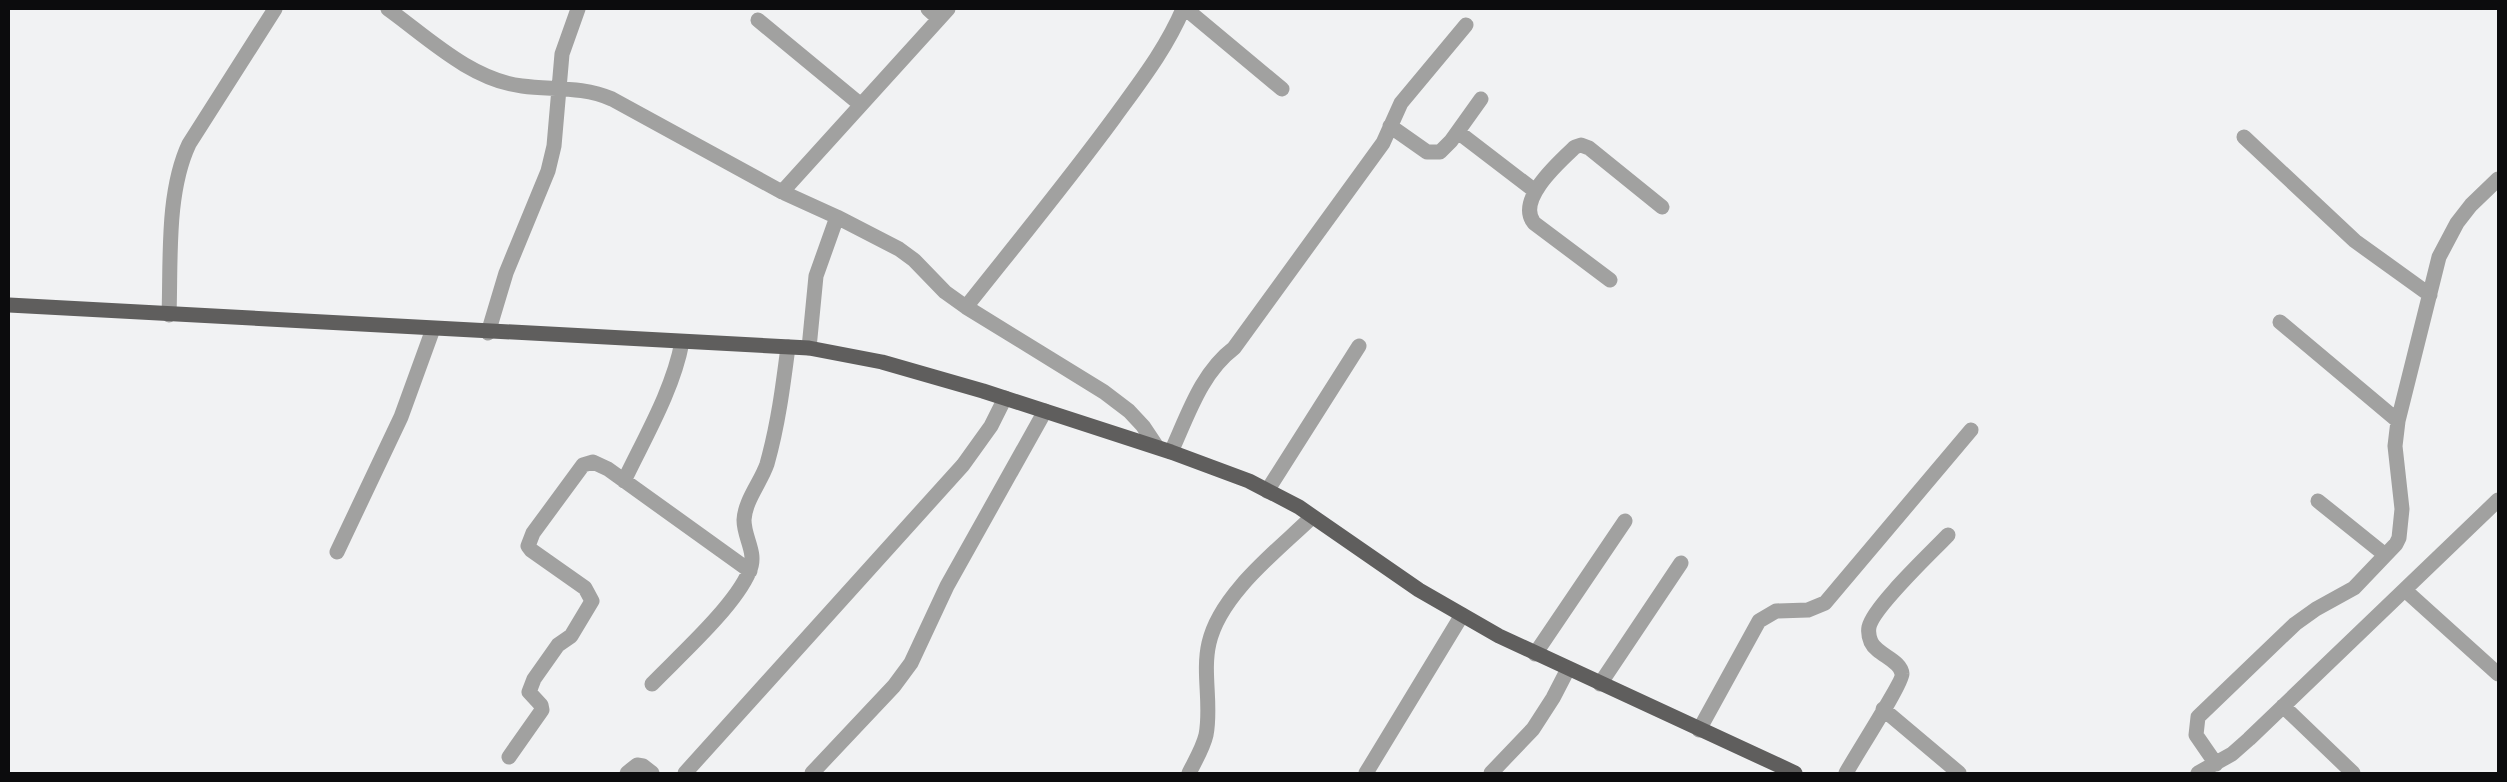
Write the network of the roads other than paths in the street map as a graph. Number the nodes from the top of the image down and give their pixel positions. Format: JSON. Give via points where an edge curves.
{"nodes":[{"id":1,"x":275,"y":9,"type":"edge"},
{"id":2,"x":388,"y":9,"type":"edge"},
{"id":3,"x":578,"y":9,"type":"edge"},
{"id":4,"x":1184,"y":9,"type":"edge"},
{"id":5,"x":938,"y":12,"type":"edge"},
{"id":6,"x":758,"y":20,"type":"dead end"},
{"id":7,"x":1466,"y":25,"type":"dead end"},
{"id":8,"x":558,"y":88,"type":"junction"},
{"id":9,"x":1282,"y":89,"type":"dead end"},
{"id":10,"x":1481,"y":99,"type":"dead end"},
{"id":11,"x":861,"y":105,"type":"junction"},
{"id":12,"x":1390,"y":126,"type":"junction"},
{"id":13,"x":1458,"y":132,"type":"junction"},
{"id":14,"x":2244,"y":137,"type":"dead end"},
{"id":15,"x":2498,"y":179,"type":"edge"},
{"id":16,"x":1535,"y":191,"type":"junction"},
{"id":17,"x":782,"y":192,"type":"junction"},
{"id":18,"x":1662,"y":207,"type":"dead end"},
{"id":19,"x":837,"y":217,"type":"junction"},
{"id":20,"x":1610,"y":280,"type":"dead end"},
{"id":21,"x":2430,"y":295,"type":"junction"},
{"id":22,"x":9,"y":305,"type":"edge"},
{"id":23,"x":966,"y":307,"type":"junction"},
{"id":24,"x":169,"y":315,"type":"junction"},
{"id":25,"x":2280,"y":322,"type":"dead end"},
{"id":26,"x":433,"y":329,"type":"junction"},
{"id":27,"x":488,"y":332,"type":"junction"},
{"id":28,"x":682,"y":342,"type":"junction"},
{"id":29,"x":1360,"y":346,"type":"dead end"},
{"id":30,"x":788,"y":347,"type":"junction"},
{"id":31,"x":809,"y":348,"type":"junction"},
{"id":32,"x":1005,"y":398,"type":"junction"},
{"id":33,"x":1045,"y":411,"type":"junction"},
{"id":34,"x":2398,"y":421,"type":"junction"},
{"id":35,"x":1971,"y":430,"type":"dead end"},
{"id":36,"x":1164,"y":449,"type":"junction"},
{"id":37,"x":624,"y":481,"type":"junction"},
{"id":38,"x":1267,"y":491,"type":"junction"},
{"id":39,"x":2498,"y":500,"type":"edge"},
{"id":40,"x":2318,"y":501,"type":"dead end"},
{"id":41,"x":1312,"y":517,"type":"junction"},
{"id":42,"x":1624,"y":521,"type":"dead end"},
{"id":43,"x":1948,"y":535,"type":"dead end"},
{"id":44,"x":336,"y":552,"type":"dead end"},
{"id":45,"x":2384,"y":554,"type":"junction"},
{"id":46,"x":1681,"y":563,"type":"dead end"},
{"id":47,"x":750,"y":572,"type":"junction"},
{"id":48,"x":2406,"y":591,"type":"junction"},
{"id":49,"x":1462,"y":615,"type":"junction"},
{"id":50,"x":1535,"y":654,"type":"junction"},
{"id":51,"x":1568,"y":669,"type":"junction"},
{"id":52,"x":2498,"y":674,"type":"edge"},
{"id":53,"x":652,"y":684,"type":"dead end"},
{"id":54,"x":1600,"y":684,"type":"junction"},
{"id":55,"x":2283,"y":706,"type":"junction"},
{"id":56,"x":1883,"y":708,"type":"junction"},
{"id":57,"x":1699,"y":730,"type":"junction"},
{"id":58,"x":509,"y":757,"type":"dead end"},
{"id":59,"x":2213,"y":759,"type":"junction"},
{"id":60,"x":1847,"y":772,"type":"edge"},
{"id":61,"x":627,"y":773,"type":"edge"},
{"id":62,"x":652,"y":773,"type":"edge"},
{"id":63,"x":684,"y":773,"type":"edge"},
{"id":64,"x":812,"y":773,"type":"edge"},
{"id":65,"x":1188,"y":773,"type":"edge"},
{"id":66,"x":1366,"y":773,"type":"edge"},
{"id":67,"x":1491,"y":773,"type":"edge"},
{"id":68,"x":1795,"y":773,"type":"edge"},
{"id":69,"x":1958,"y":773,"type":"edge"},
{"id":70,"x":2198,"y":773,"type":"edge"},
{"id":71,"x":2353,"y":773,"type":"edge"}],
"edges":[{"from":1,"to":24,"type":"street","via":[[189,144],[180,164],[174,188]]},
{"from":2,"to":8,"type":"street","via":[[461,62],[484,74],[522,86]]},
{"from":3,"to":8,"type":"street","via":[[562,54]]},
{"from":4,"to":9,"type":"street"},
{"from":4,"to":23,"type":"street","via":[[1172,35],[1086,157]]},
{"from":5,"to":11,"type":"street"},
{"from":6,"to":11,"type":"street"},
{"from":7,"to":12,"type":"street","via":[[1401,103]]},
{"from":8,"to":17,"type":"street","via":[[594,91],[612,99]]},
{"from":8,"to":27,"type":"street","via":[[554,146],[548,171],[506,273]]},
{"from":10,"to":13,"type":"street"},
{"from":11,"to":17,"type":"street"},
{"from":12,"to":13,"type":"street","via":[[1433,154],[1445,148]]},
{"from":12,"to":36,"type":"street","via":[[1383,143],[1234,348],[1217,362]]},
{"from":13,"to":16,"type":"street"},
{"from":14,"to":21,"type":"street","via":[[2355,241]]},
{"from":15,"to":21,"type":"street","via":[[2457,223],[2439,257]]},
{"from":16,"to":18,"type":"street","via":[[1569,152],[1581,145]]},
{"from":16,"to":20,"type":"street","via":[[1528,210],[1534,223]]},
{"from":17,"to":19,"type":"street"},
{"from":19,"to":23,"type":"street","via":[[899,249]]},
{"from":19,"to":31,"type":"street","via":[[816,276]]},
{"from":21,"to":34,"type":"street"},
{"from":22,"to":24,"type":"main road"},
{"from":23,"to":36,"type":"street","via":[[1116,402]]},
{"from":24,"to":26,"type":"main road"},
{"from":25,"to":34,"type":"street"},
{"from":26,"to":27,"type":"main road"},
{"from":26,"to":44,"type":"street","via":[[401,417]]},
{"from":27,"to":28,"type":"main road"},
{"from":28,"to":30,"type":"main road"},
{"from":28,"to":37,"type":"street","via":[[670,383]]},
{"from":29,"to":38,"type":"street"},
{"from":30,"to":31,"type":"main road"},
{"from":30,"to":47,"type":"street","via":[[780,408],[770,450],[744,521],[753,559]]},
{"from":31,"to":32,"type":"main road","via":[[882,362]]},
{"from":32,"to":33,"type":"main road"},
{"from":32,"to":63,"type":"street","via":[[991,426],[963,465]]},
{"from":33,"to":36,"type":"main road"},
{"from":33,"to":64,"type":"street","via":[[947,586],[911,663],[894,686]]},
{"from":34,"to":45,"type":"street","via":[[2395,446],[2401,528],[2396,544]]},
{"from":35,"to":57,"type":"street","via":[[1825,603],[1808,610],[1776,612],[1759,621]]},
{"from":36,"to":38,"type":"main road"},
{"from":37,"to":47,"type":"street"},
{"from":37,"to":58,"type":"street","via":[[599,464],[588,462],[528,541],[530,550],[585,588],[592,601],[571,636],[558,645],[531,684],[530,692],[542,710]]},
{"from":38,"to":41,"type":"main road"},
{"from":39,"to":48,"type":"street"},
{"from":40,"to":45,"type":"street"},
{"from":41,"to":49,"type":"main road","via":[[1419,590]]},
{"from":41,"to":65,"type":"street","via":[[1238,589],[1214,628],[1205,666],[1206,736]]},
{"from":42,"to":50,"type":"street"},
{"from":43,"to":56,"type":"street","via":[[1878,610],[1869,627],[1873,646],[1900,667],[1902,674],[1897,690]]},
{"from":45,"to":59,"type":"street","via":[[2354,588],[2316,609],[2198,717],[2196,735]]},
{"from":46,"to":54,"type":"street"},
{"from":47,"to":53,"type":"street","via":[[728,604]]},
{"from":48,"to":52,"type":"street"},
{"from":48,"to":55,"type":"street"},
{"from":49,"to":50,"type":"main road"},
{"from":49,"to":66,"type":"street"},
{"from":50,"to":51,"type":"main road"},
{"from":51,"to":54,"type":"main road"},
{"from":51,"to":67,"type":"street","via":[[1533,729]]},
{"from":54,"to":57,"type":"main road"},
{"from":55,"to":59,"type":"street","via":[[2232,754]]},
{"from":55,"to":71,"type":"street"},
{"from":56,"to":60,"type":"street"},
{"from":56,"to":69,"type":"street"},
{"from":57,"to":68,"type":"main road"},
{"from":59,"to":70,"type":"street"},
{"from":61,"to":62,"type":"street","via":[[637,765]]}]}
